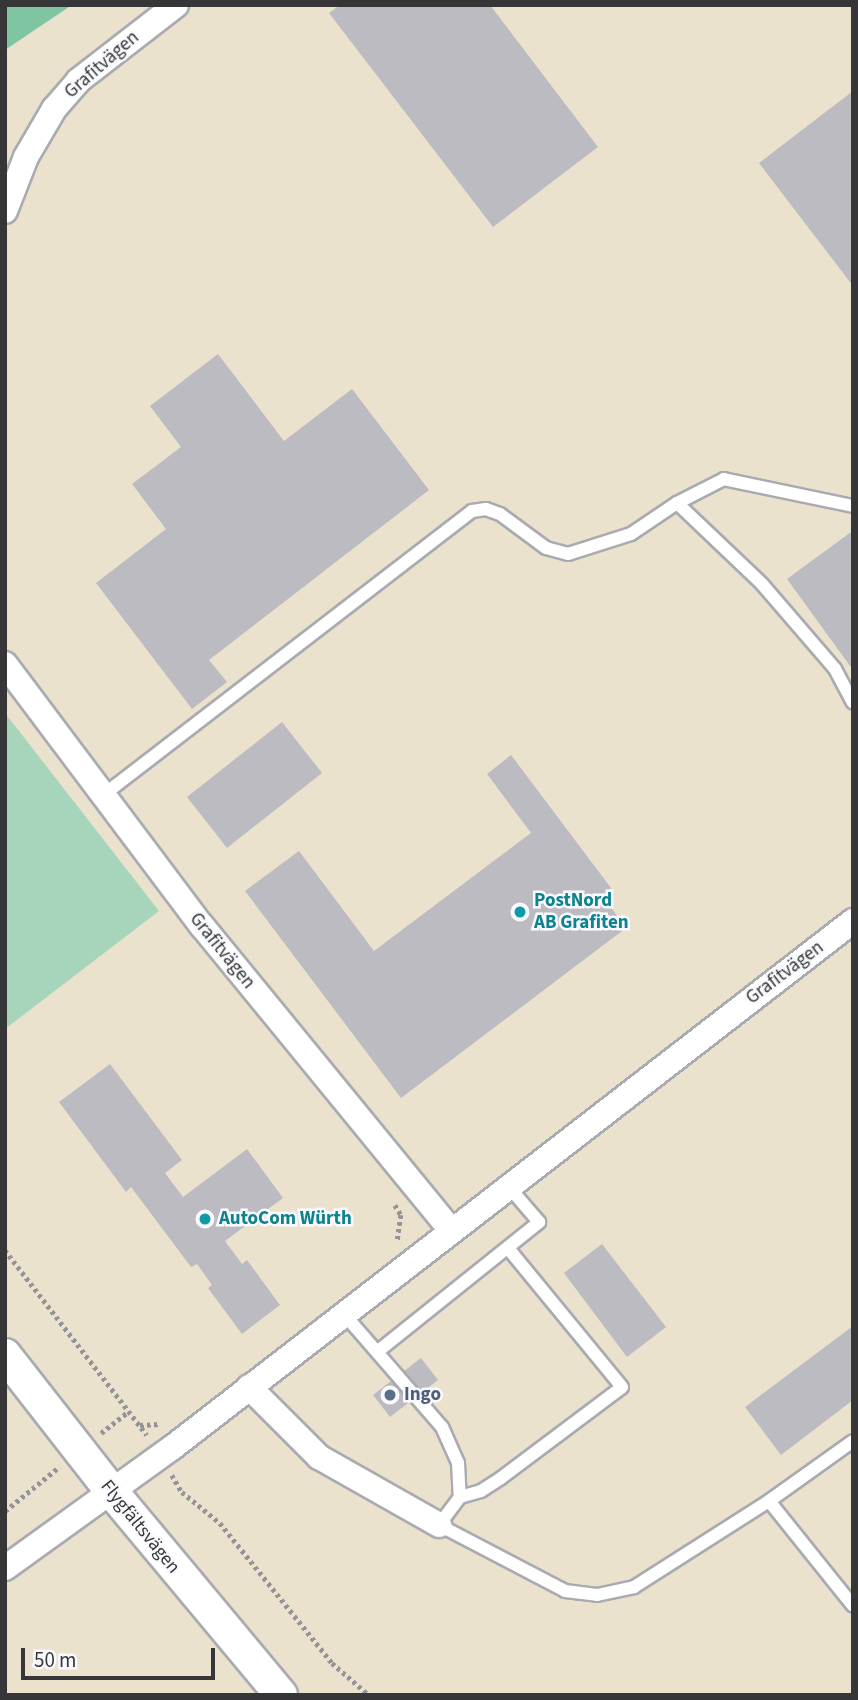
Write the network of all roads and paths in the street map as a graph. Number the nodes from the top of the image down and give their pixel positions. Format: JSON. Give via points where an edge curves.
{"nodes":[{"id":1,"x":176,"y":5,"type":"edge"},
{"id":2,"x":5,"y":211,"type":"edge"},
{"id":3,"x":677,"y":503,"type":"junction"},
{"id":4,"x":853,"y":506,"type":"edge"},
{"id":5,"x":5,"y":664,"type":"edge"},
{"id":6,"x":853,"y":703,"type":"edge"},
{"id":7,"x":102,"y":796,"type":"junction"},
{"id":8,"x":853,"y":921,"type":"edge"},
{"id":9,"x":507,"y":1185,"type":"junction"},
{"id":10,"x":391,"y":1197,"type":"dead end"},
{"id":11,"x":450,"y":1229,"type":"junction"},
{"id":12,"x":508,"y":1248,"type":"junction"},
{"id":13,"x":5,"y":1250,"type":"edge"},
{"id":14,"x":390,"y":1251,"type":"dead end"},
{"id":15,"x":344,"y":1314,"type":"junction"},
{"id":16,"x":377,"y":1352,"type":"junction"},
{"id":17,"x":5,"y":1355,"type":"edge"},
{"id":18,"x":249,"y":1387,"type":"junction"},
{"id":19,"x":167,"y":1422,"type":"dead end"},
{"id":20,"x":141,"y":1425,"type":"junction"},
{"id":21,"x":853,"y":1441,"type":"edge"},
{"id":22,"x":160,"y":1456,"type":"junction"},
{"id":23,"x":112,"y":1492,"type":"junction"},
{"id":24,"x":460,"y":1497,"type":"junction"},
{"id":25,"x":769,"y":1501,"type":"junction"},
{"id":26,"x":439,"y":1525,"type":"junction"},
{"id":27,"x":5,"y":1568,"type":"edge"},
{"id":28,"x":853,"y":1606,"type":"edge"},
{"id":29,"x":281,"y":1695,"type":"edge"},
{"id":30,"x":369,"y":1695,"type":"edge"}],
"edges":[{"from":1,"to":2,"type":"street","name":"Grafitvägen","via":[[78,81],[54,108],[26,157]]},
{"from":3,"to":4,"type":"lane","via":[[724,479]]},
{"from":3,"to":6,"type":"lane","via":[[762,584],[835,668]]},
{"from":3,"to":7,"type":"lane","via":[[631,534],[568,555],[546,548],[500,514],[486,509],[472,512]]},
{"from":5,"to":7,"type":"street","name":"Grafitvägen"},
{"from":7,"to":11,"type":"street","name":"Grafitvägen","via":[[201,926]]},
{"from":8,"to":9,"type":"street","name":"Grafitvägen"},
{"from":9,"to":11,"type":"street","name":"Grafitvägen"},
{"from":9,"to":12,"type":"lane","via":[[538,1222]]},
{"from":10,"to":14,"type":"path","via":[[401,1215],[398,1241]]},
{"from":11,"to":15,"type":"street","name":"Grafitvägen"},
{"from":12,"to":16,"type":"lane"},
{"from":12,"to":24,"type":"lane","via":[[622,1387],[491,1485]]},
{"from":13,"to":20,"type":"path"},
{"from":15,"to":16,"type":"lane"},
{"from":15,"to":18,"type":"street","name":"Grafitvägen"},
{"from":16,"to":24,"type":"lane","via":[[442,1427],[458,1463]]},
{"from":17,"to":23,"type":"street","name":"Flygfältsvägen"},
{"from":18,"to":22,"type":"street","name":"Grafitvägen"},
{"from":18,"to":26,"type":"street","via":[[319,1457]]},
{"from":19,"to":20,"type":"path"},
{"from":20,"to":22,"type":"path"},
{"from":21,"to":25,"type":"lane"},
{"from":22,"to":23,"type":"street","name":"Grafitvägen"},
{"from":22,"to":30,"type":"path","via":[[182,1492],[220,1523],[332,1663]]},
{"from":23,"to":27,"type":"street","name":"Grafitvägen"},
{"from":23,"to":29,"type":"street","name":"Flygfältsvägen"},
{"from":24,"to":26,"type":"lane"},
{"from":25,"to":26,"type":"lane","via":[[634,1587],[597,1595],[565,1591],[538,1580]]},
{"from":25,"to":28,"type":"lane"}]}
